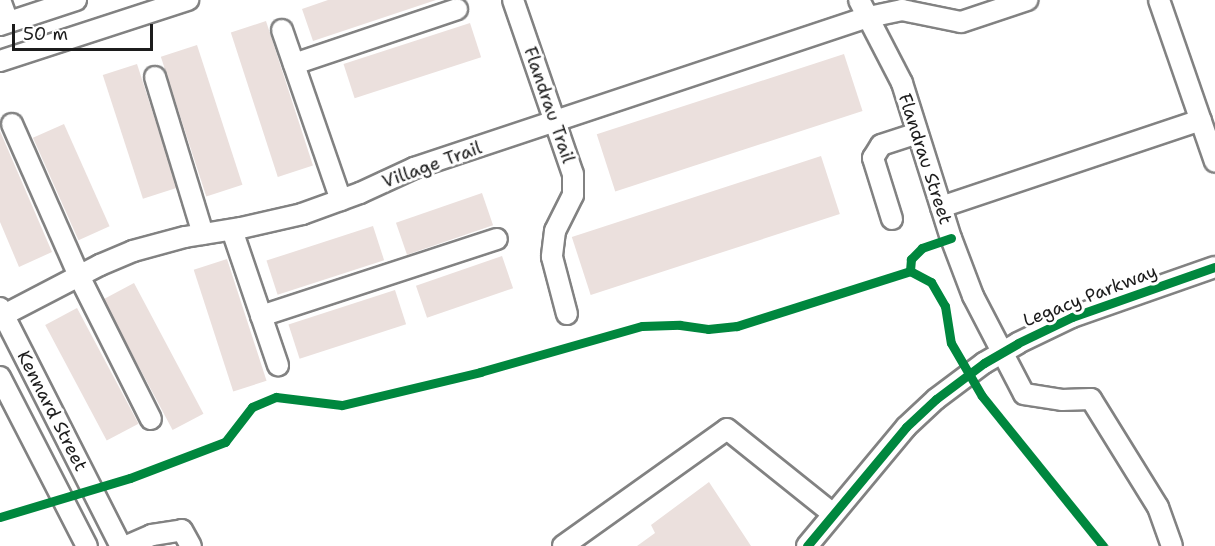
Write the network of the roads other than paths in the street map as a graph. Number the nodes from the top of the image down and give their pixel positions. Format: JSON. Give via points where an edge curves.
{"nodes":[{"id":1,"x":0,"y":0,"type":"edge"},
{"id":2,"x":76,"y":0,"type":"edge"},
{"id":3,"x":188,"y":0,"type":"edge"},
{"id":4,"x":513,"y":0,"type":"edge"},
{"id":5,"x":859,"y":0,"type":"edge"},
{"id":6,"x":1028,"y":0,"type":"edge"},
{"id":7,"x":1159,"y":0,"type":"edge"},
{"id":8,"x":457,"y":9,"type":"dead end"},
{"id":9,"x":869,"y":17,"type":"junction"},
{"id":10,"x":4,"y":23,"type":"edge"},
{"id":11,"x":282,"y":30,"type":"dead end"},
{"id":12,"x":0,"y":60,"type":"edge"},
{"id":13,"x":294,"y":64,"type":"junction"},
{"id":14,"x":155,"y":77,"type":"dead end"},
{"id":15,"x":1201,"y":120,"type":"junction"},
{"id":16,"x":554,"y":122,"type":"junction"},
{"id":17,"x":12,"y":124,"type":"dead end"},
{"id":18,"x":917,"y":133,"type":"junction"},
{"id":19,"x":1215,"y":162,"type":"edge"},
{"id":20,"x":341,"y":200,"type":"junction"},
{"id":21,"x":941,"y":207,"type":"junction"},
{"id":22,"x":892,"y":219,"type":"dead end"},
{"id":23,"x":232,"y":230,"type":"junction"},
{"id":24,"x":203,"y":234,"type":"junction"},
{"id":25,"x":497,"y":239,"type":"dead end"},
{"id":26,"x":1215,"y":267,"type":"edge"},
{"id":27,"x":79,"y":276,"type":"junction"},
{"id":28,"x":1,"y":313,"type":"edge"},
{"id":29,"x":567,"y":314,"type":"dead end"},
{"id":30,"x":261,"y":316,"type":"junction"},
{"id":31,"x":1000,"y":352,"type":"junction"},
{"id":32,"x":278,"y":365,"type":"dead end"},
{"id":33,"x":0,"y":377,"type":"edge"},
{"id":34,"x":151,"y":419,"type":"dead end"},
{"id":35,"x":833,"y":514,"type":"junction"},
{"id":36,"x":87,"y":546,"type":"edge"},
{"id":37,"x":121,"y":546,"type":"edge"},
{"id":38,"x":127,"y":546,"type":"edge"},
{"id":39,"x":191,"y":546,"type":"edge"},
{"id":40,"x":562,"y":546,"type":"edge"},
{"id":41,"x":807,"y":546,"type":"edge"},
{"id":42,"x":1172,"y":546,"type":"edge"}],
"edges":[{"from":1,"to":10,"type":"street"},
{"from":2,"to":10,"type":"street"},
{"from":3,"to":12,"type":"street"},
{"from":4,"to":16,"type":"street","name":"Flandrau Trail"},
{"from":5,"to":9,"type":"street","name":"Flandrau Street"},
{"from":6,"to":9,"type":"street","name":"Village Trail","via":[[961,22],[902,10]]},
{"from":7,"to":15,"type":"street"},
{"from":8,"to":13,"type":"street"},
{"from":9,"to":16,"type":"street","name":"Village Trail"},
{"from":9,"to":18,"type":"street","name":"Flandrau Street","via":[[902,83]]},
{"from":11,"to":13,"type":"street"},
{"from":13,"to":20,"type":"street"},
{"from":14,"to":24,"type":"street"},
{"from":15,"to":19,"type":"street"},
{"from":15,"to":21,"type":"street"},
{"from":16,"to":20,"type":"street","name":"Village Trail","via":[[414,168]]},
{"from":16,"to":29,"type":"street","name":"Flandrau Trail","via":[[574,179],[571,199],[555,231],[552,257]]},
{"from":17,"to":27,"type":"street"},
{"from":18,"to":21,"type":"street","name":"Flandrau Street"},
{"from":18,"to":22,"type":"street","via":[[881,145],[873,158]]},
{"from":20,"to":23,"type":"street","name":"Village Trail","via":[[282,220]]},
{"from":21,"to":31,"type":"street","name":"Flandrau Street","via":[[973,296]]},
{"from":23,"to":24,"type":"street","name":"Village Trail"},
{"from":23,"to":30,"type":"street"},
{"from":24,"to":27,"type":"street","name":"Village Trail","via":[[134,251]]},
{"from":25,"to":30,"type":"street"},
{"from":26,"to":31,"type":"street","name":"Legacy Parkway","via":[[1072,317]]},
{"from":27,"to":28,"type":"street","name":"Village Trail"},
{"from":27,"to":34,"type":"street"},
{"from":28,"to":37,"type":"street","name":"Kennard Street"},
{"from":30,"to":32,"type":"street"},
{"from":31,"to":35,"type":"street","name":"Legacy Parkway","via":[[921,412]]},
{"from":31,"to":42,"type":"street","name":"Flandrau Street","via":[[1024,394],[1062,400],[1091,399],[1158,507]]},
{"from":33,"to":36,"type":"street","name":"Kennard Street"},
{"from":35,"to":40,"type":"street","via":[[727,429]]},
{"from":35,"to":41,"type":"street","name":"Legacy Parkway"},
{"from":38,"to":39,"type":"street","via":[[152,535],[182,530]]}]}
